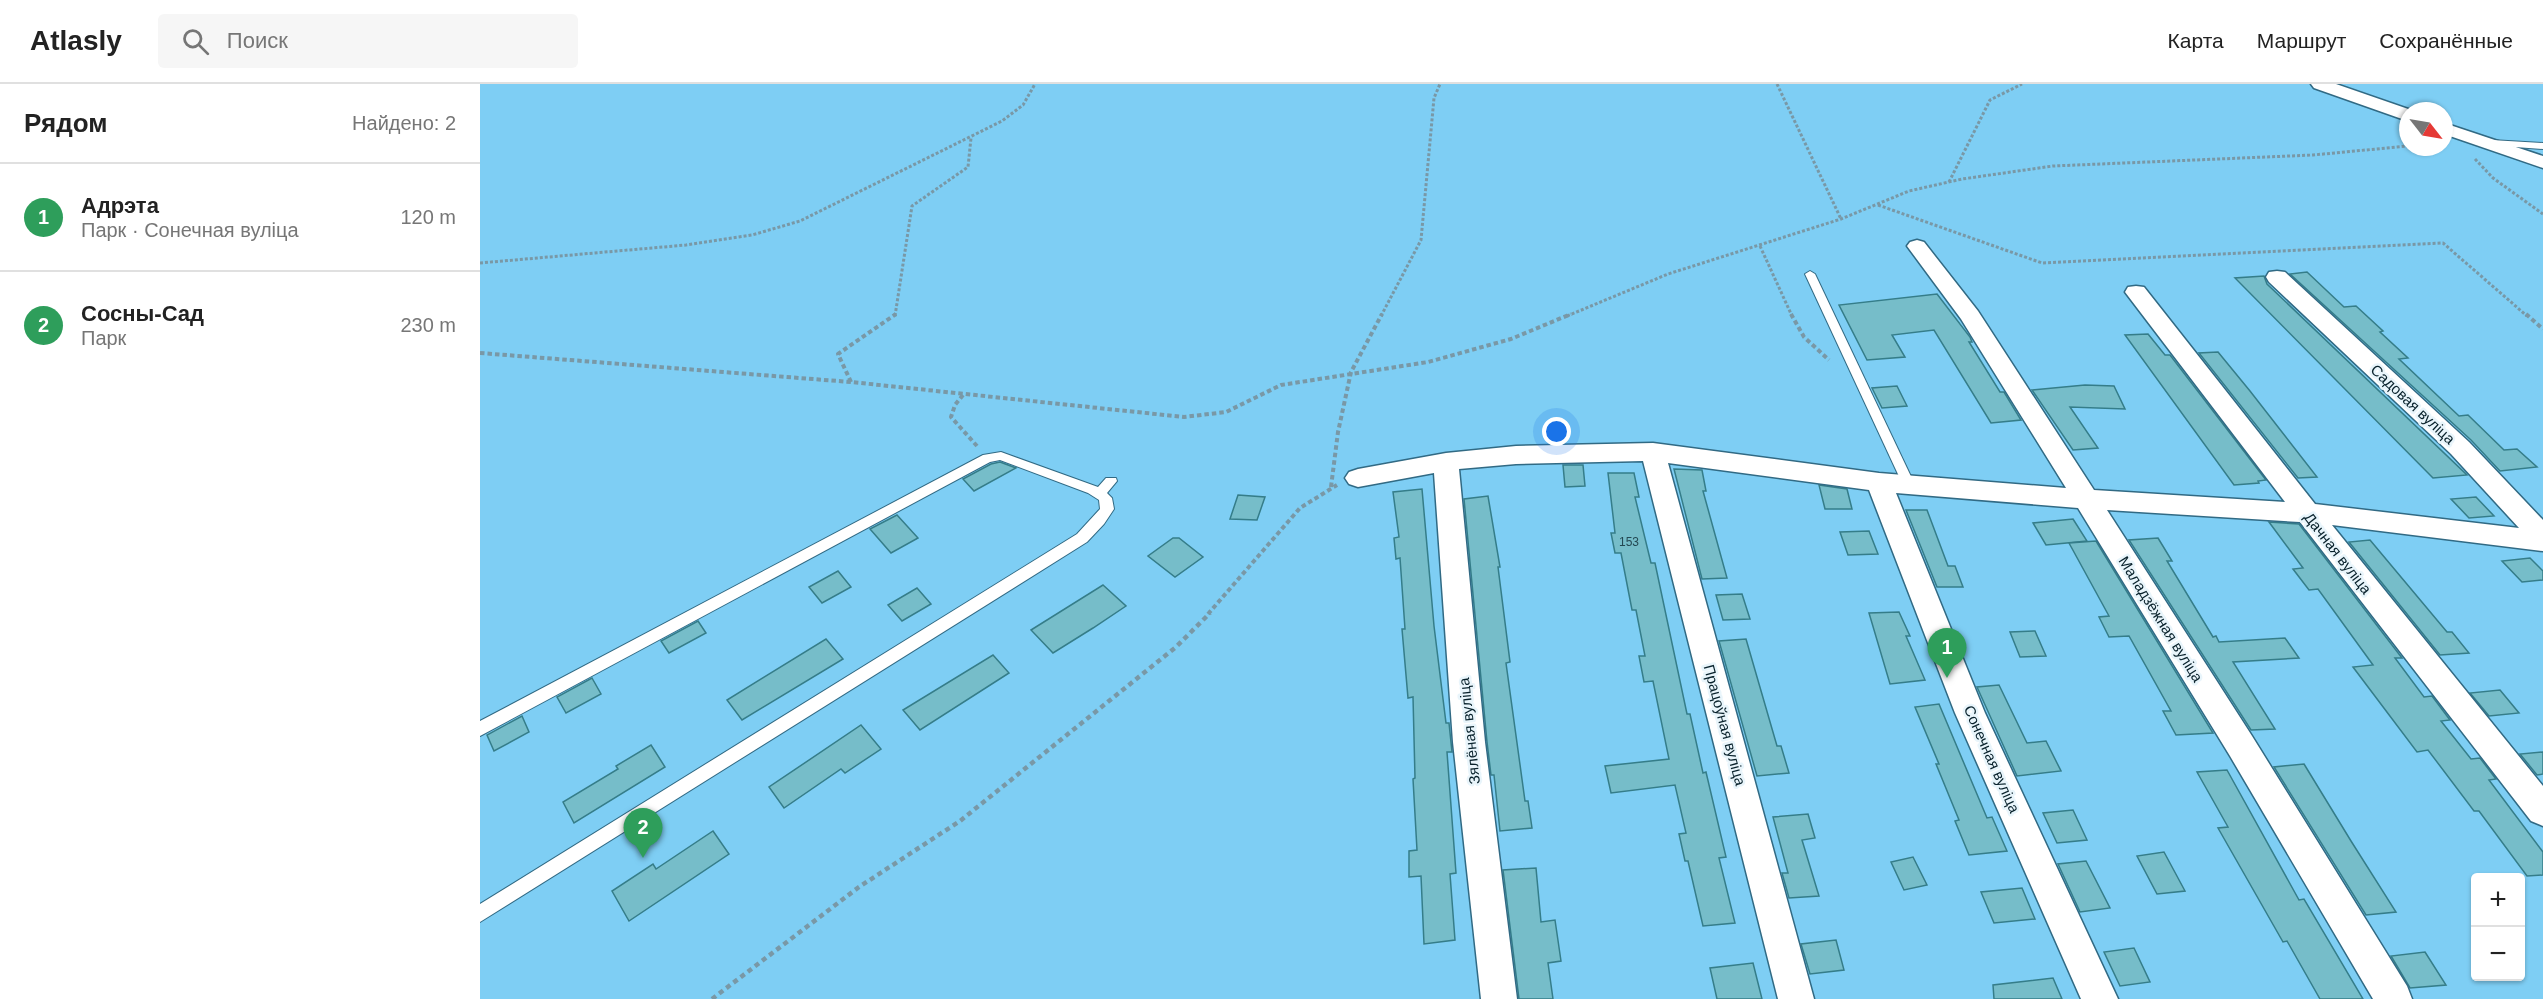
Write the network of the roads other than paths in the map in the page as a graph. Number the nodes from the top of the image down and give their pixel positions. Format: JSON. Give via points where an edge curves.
{"nodes":[{"id":1,"x":2320,"y":84,"type":"edge"},
{"id":2,"x":2399,"y":112,"type":"edge"},
{"id":3,"x":2453,"y":131,"type":"edge"},
{"id":4,"x":2487,"y":143,"type":"junction"},
{"id":5,"x":2543,"y":146,"type":"edge"},
{"id":6,"x":2543,"y":162,"type":"edge"},
{"id":7,"x":1917,"y":246,"type":"dead end"},
{"id":8,"x":1810,"y":274,"type":"dead end"},
{"id":9,"x":2277,"y":277,"type":"dead end"},
{"id":10,"x":2136,"y":292,"type":"dead end"},
{"id":11,"x":1653,"y":452,"type":"junction"},
{"id":12,"x":1446,"y":462,"type":"junction"},
{"id":13,"x":1358,"y":478,"type":"road end"},
{"id":14,"x":1111,"y":481,"type":"dead end"},
{"id":15,"x":1894,"y":483,"type":"junction"},
{"id":16,"x":1099,"y":494,"type":"junction"},
{"id":17,"x":2086,"y":499,"type":"junction"},
{"id":18,"x":2307,"y":513,"type":"junction"},
{"id":19,"x":2543,"y":539,"type":"edge"},
{"id":20,"x":480,"y":729,"type":"edge"},
{"id":21,"x":2543,"y":811,"type":"edge"},
{"id":22,"x":480,"y":914,"type":"edge"},
{"id":23,"x":1499,"y":999,"type":"edge"},
{"id":24,"x":1796,"y":999,"type":"edge"},
{"id":25,"x":2100,"y":999,"type":"edge"},
{"id":26,"x":2394,"y":999,"type":"edge"}],
"edges":[{"from":1,"to":2,"type":"street"},
{"from":3,"to":4,"type":"street"},
{"from":4,"to":5,"type":"lane"},
{"from":4,"to":6,"type":"street"},
{"from":7,"to":17,"type":"street","name":"Маладзёжная вуліца","via":[[1970,316]]},
{"from":8,"to":15,"type":"lane"},
{"from":9,"to":19,"type":"street","name":"Садовая вуліца","via":[[2460,448]]},
{"from":10,"to":18,"type":"street","name":"Дачная вуліца"},
{"from":11,"to":12,"type":"street","via":[[1516,455]]},
{"from":11,"to":15,"type":"street"},
{"from":11,"to":24,"type":"street","name":"Працоўная вуліца"},
{"from":12,"to":13,"type":"street"},
{"from":12,"to":23,"type":"street","name":"Зялёная вуліца","via":[[1469,742]]},
{"from":14,"to":16,"type":"lane"},
{"from":15,"to":17,"type":"street"},
{"from":15,"to":25,"type":"street","name":"Сонечная вуліца","via":[[1970,712]]},
{"from":16,"to":20,"type":"lane","via":[[1000,456],[987,458]]},
{"from":16,"to":22,"type":"lane","via":[[1105,498],[1107,509],[1082,538]]},
{"from":17,"to":18,"type":"street"},
{"from":17,"to":26,"type":"street","name":"Маладзёжная вуліца"},
{"from":18,"to":19,"type":"street"},
{"from":18,"to":21,"type":"street","name":"Дачная вуліца"}]}
